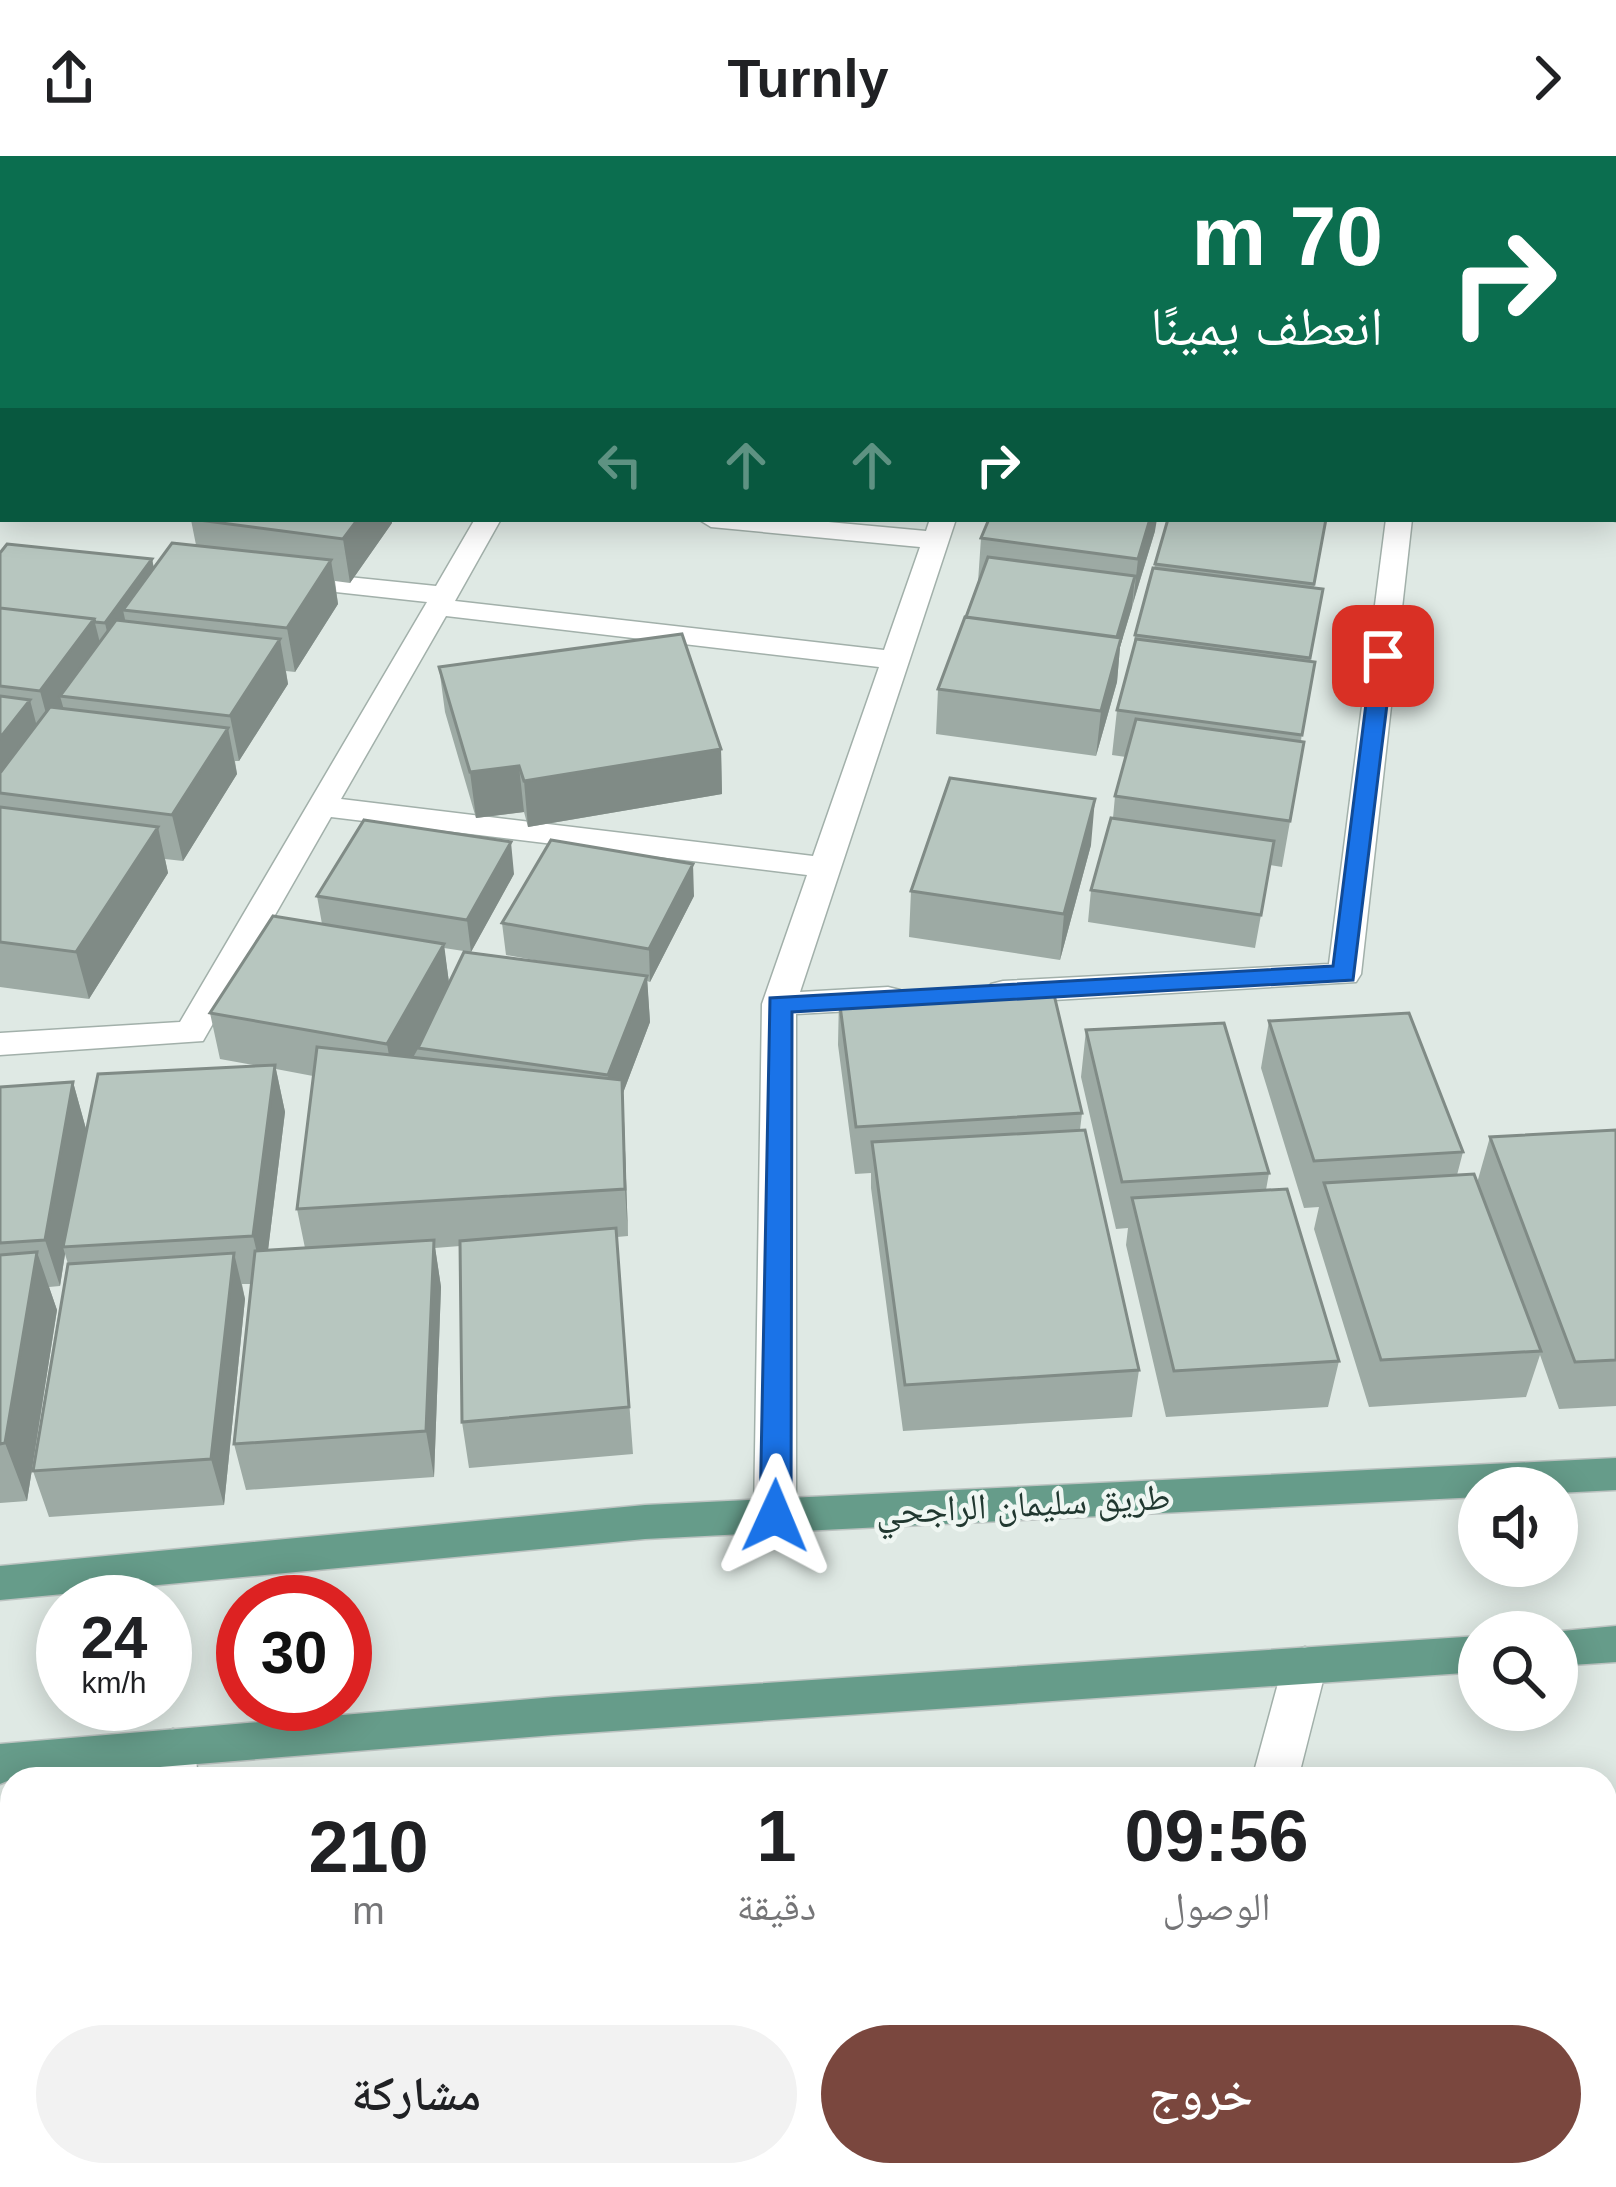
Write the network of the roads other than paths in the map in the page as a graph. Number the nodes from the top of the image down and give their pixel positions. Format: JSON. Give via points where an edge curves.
{"nodes":[{"id":1,"x":486,"y":522,"type":"edge"},
{"id":2,"x":773,"y":522,"type":"edge"},
{"id":3,"x":1399,"y":522,"type":"edge"},
{"id":4,"x":939,"y":530,"type":"edge"},
{"id":5,"x":256,"y":575,"type":"edge"},
{"id":6,"x":440,"y":601,"type":"junction"},
{"id":7,"x":896,"y":660,"type":"junction"},
{"id":8,"x":319,"y":806,"type":"junction"},
{"id":9,"x":824,"y":867,"type":"junction"},
{"id":10,"x":968,"y":994,"type":"edge"},
{"id":11,"x":920,"y":997,"type":"edge"},
{"id":12,"x":779,"y":1004,"type":"junction"},
{"id":13,"x":0,"y":1044,"type":"edge"},
{"id":14,"x":1616,"y":1474,"type":"edge"},
{"id":15,"x":775,"y":1516,"type":"junction"},
{"id":16,"x":0,"y":1583,"type":"edge"},
{"id":17,"x":1616,"y":1644,"type":"edge"},
{"id":18,"x":1578,"y":1647,"type":"edge"},
{"id":19,"x":1458,"y":1655,"type":"edge"},
{"id":20,"x":1305,"y":1665,"type":"junction"},
{"id":21,"x":174,"y":1764,"type":"edge"},
{"id":22,"x":0,"y":1765,"type":"edge"},
{"id":23,"x":1278,"y":1767,"type":"edge"}],
"edges":[{"from":1,"to":6,"type":"street"},
{"from":2,"to":4,"type":"street"},
{"from":3,"to":10,"type":"street","via":[[1344,974]]},
{"from":4,"to":7,"type":"street"},
{"from":5,"to":6,"type":"street"},
{"from":6,"to":7,"type":"street"},
{"from":6,"to":8,"type":"street"},
{"from":7,"to":9,"type":"street"},
{"from":8,"to":9,"type":"street"},
{"from":8,"to":13,"type":"street","via":[[191,1033]]},
{"from":9,"to":12,"type":"street"},
{"from":11,"to":12,"type":"street"},
{"from":12,"to":15,"type":"street"},
{"from":14,"to":15,"type":"main road","name":"طريق سليمان الراجحي"},
{"from":15,"to":16,"type":"main road","name":"طريق سليمان الراجحي"},
{"from":17,"to":18,"type":"main road"},
{"from":19,"to":20,"type":"main road"},
{"from":20,"to":21,"type":"main road","via":[[577,1714]]},
{"from":20,"to":23,"type":"street"},
{"from":21,"to":22,"type":"main road"}]}
